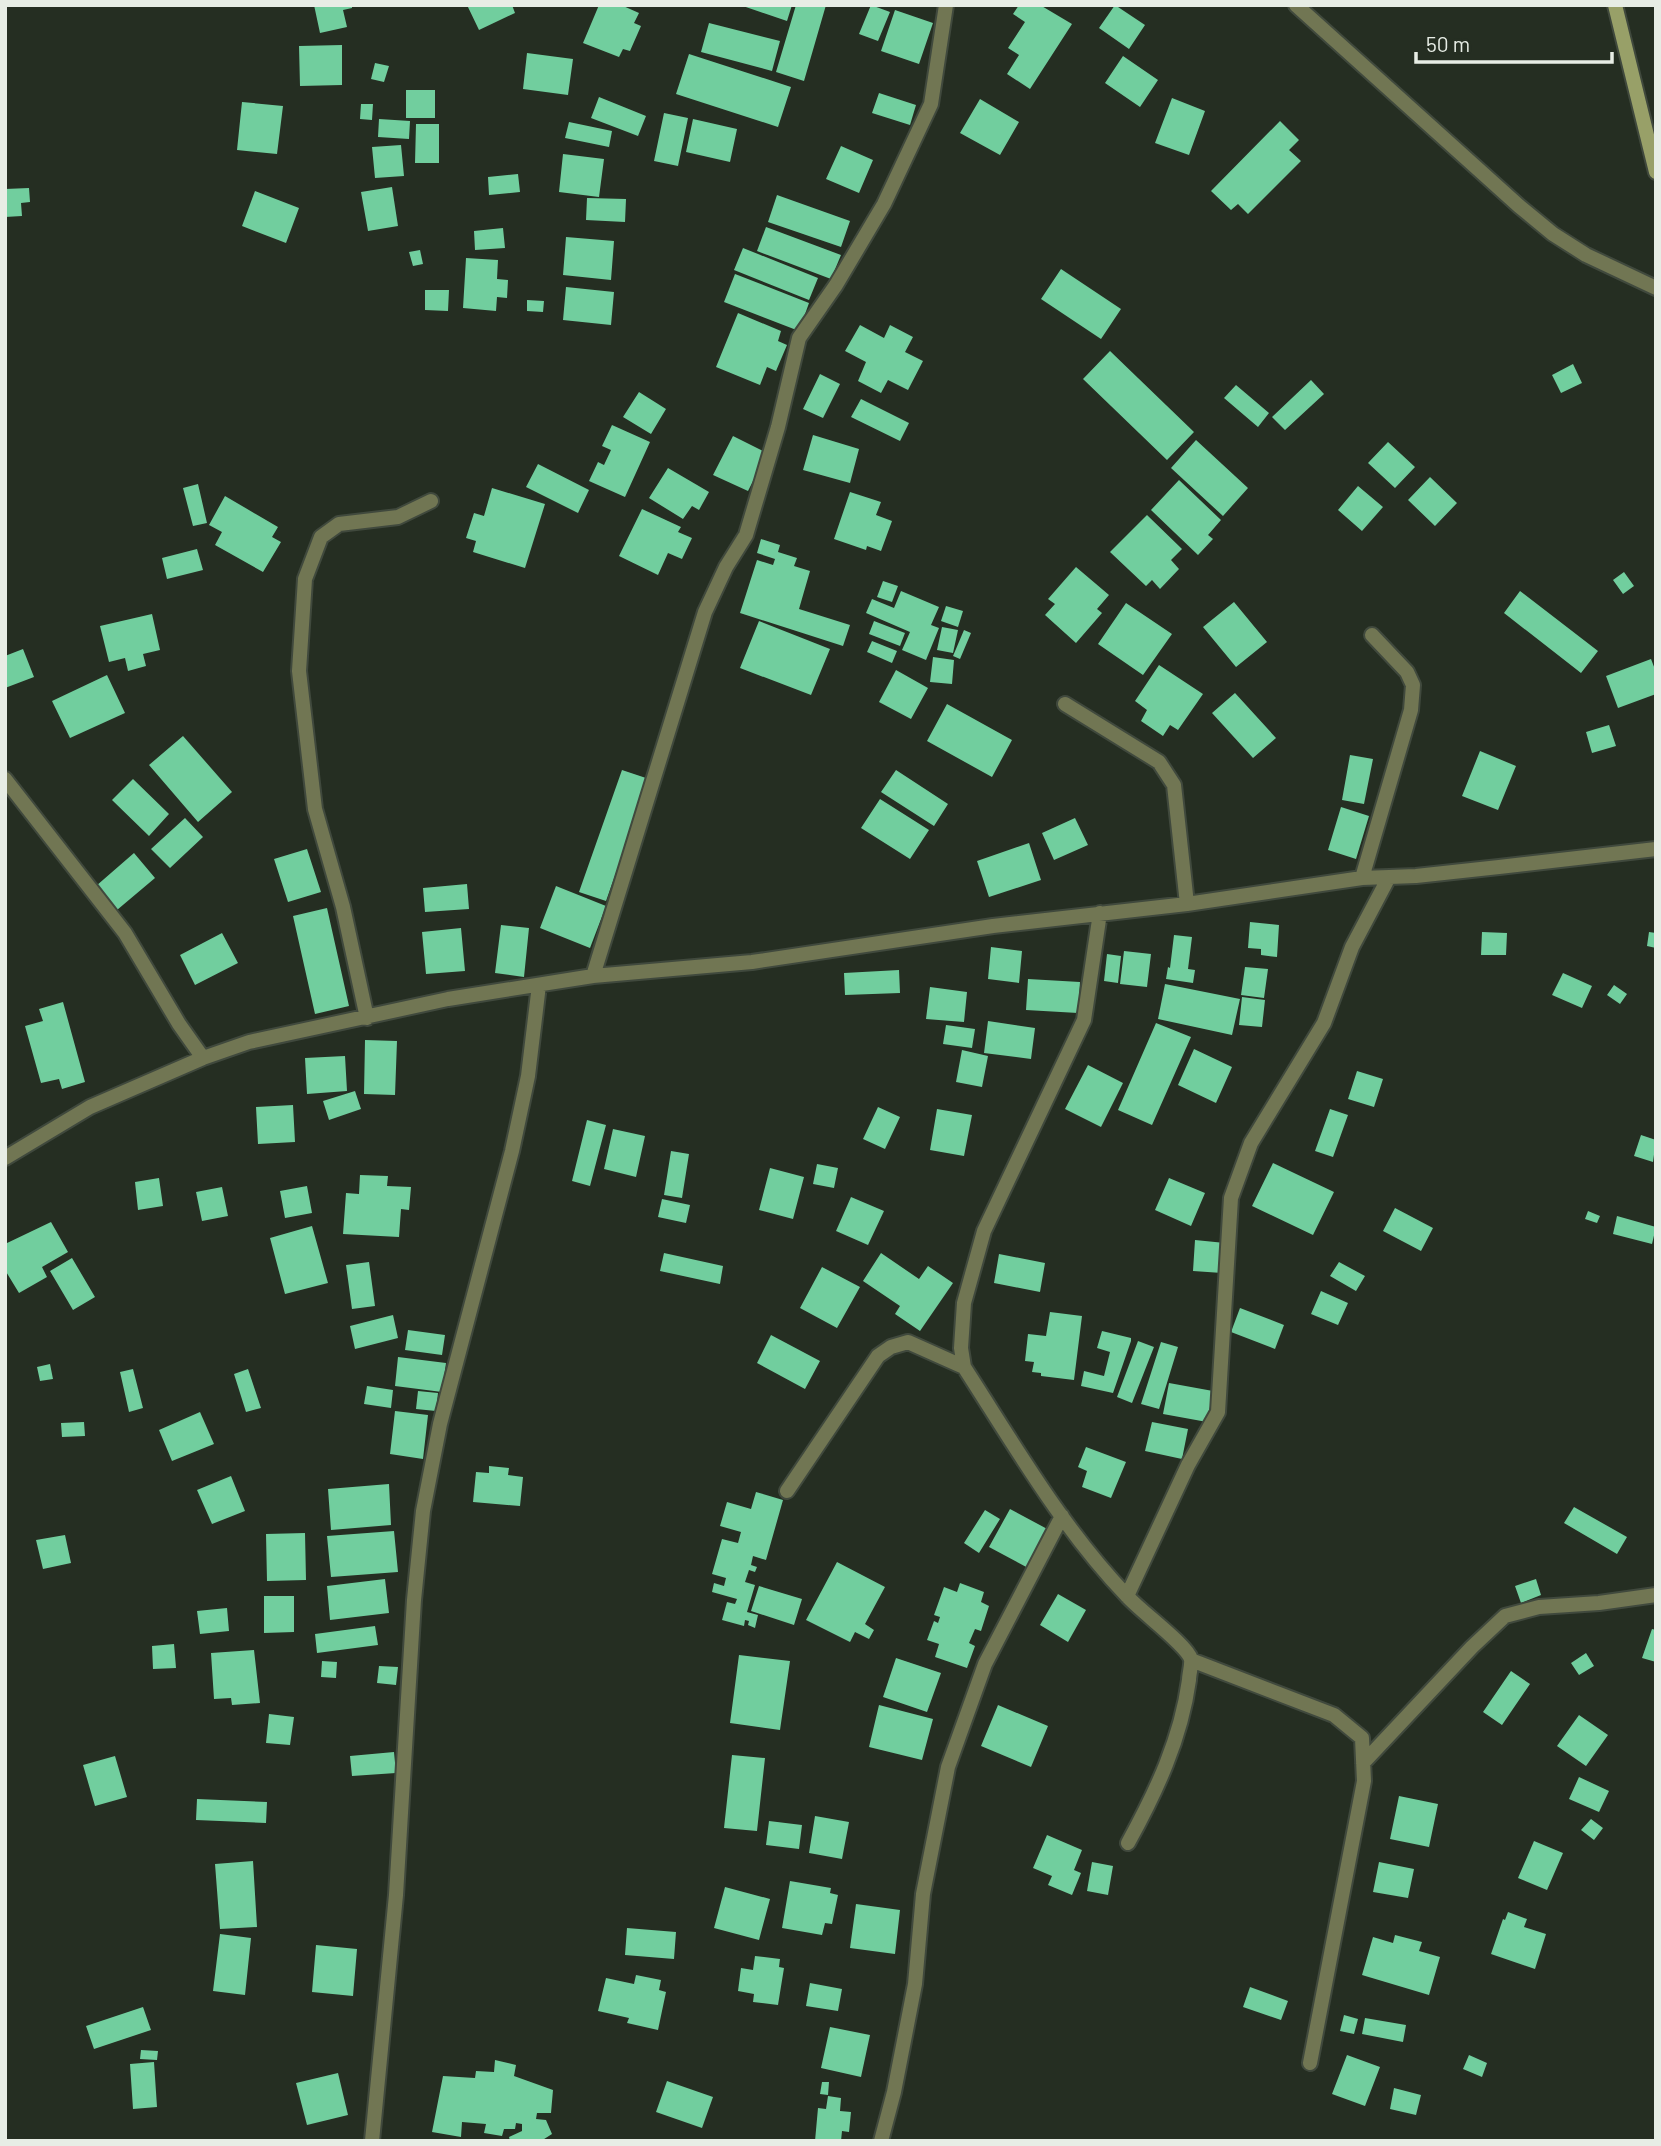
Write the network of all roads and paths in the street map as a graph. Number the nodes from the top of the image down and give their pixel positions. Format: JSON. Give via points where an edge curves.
{"nodes":[{"id":1,"x":946,"y":5,"type":"edge"},
{"id":2,"x":1296,"y":5,"type":"edge"},
{"id":3,"x":1615,"y":5,"type":"edge"},
{"id":4,"x":1656,"y":172,"type":"edge"},
{"id":5,"x":1656,"y":288,"type":"edge"},
{"id":6,"x":431,"y":501,"type":"dead end"},
{"id":7,"x":1372,"y":635,"type":"dead end"},
{"id":8,"x":1065,"y":704,"type":"dead end"},
{"id":9,"x":5,"y":779,"type":"edge"},
{"id":10,"x":1656,"y":849,"type":"edge"},
{"id":11,"x":1389,"y":877,"type":"junction"},
{"id":12,"x":1362,"y":878,"type":"junction"},
{"id":13,"x":1187,"y":904,"type":"junction"},
{"id":14,"x":1100,"y":913,"type":"junction"},
{"id":15,"x":593,"y":976,"type":"junction"},
{"id":16,"x":539,"y":985,"type":"junction"},
{"id":17,"x":367,"y":1018,"type":"junction"},
{"id":18,"x":203,"y":1058,"type":"junction"},
{"id":19,"x":5,"y":1158,"type":"edge"},
{"id":20,"x":964,"y":1367,"type":"junction"},
{"id":21,"x":787,"y":1491,"type":"dead end"},
{"id":22,"x":1062,"y":1516,"type":"junction"},
{"id":23,"x":1656,"y":1595,"type":"edge"},
{"id":24,"x":1127,"y":1596,"type":"junction"},
{"id":25,"x":1191,"y":1660,"type":"junction"},
{"id":26,"x":1363,"y":1763,"type":"junction"},
{"id":27,"x":1128,"y":1843,"type":"dead end"},
{"id":28,"x":1310,"y":2063,"type":"dead end"},
{"id":29,"x":372,"y":2141,"type":"edge"},
{"id":30,"x":881,"y":2141,"type":"edge"}],
"edges":[{"from":1,"to":15,"type":"street","via":[[931,104],[884,204],[799,338],[746,534],[705,612]]},
{"from":2,"to":5,"type":"street","via":[[1553,234]]},
{"from":3,"to":4,"type":"main road"},
{"from":6,"to":17,"type":"street","via":[[398,517],[339,524],[321,537],[305,579],[299,671],[315,809],[343,907]]},
{"from":7,"to":12,"type":"street","via":[[1407,672],[1413,685],[1411,710]]},
{"from":8,"to":13,"type":"street","via":[[1159,762],[1174,785]]},
{"from":9,"to":18,"type":"street","via":[[125,933]]},
{"from":10,"to":11,"type":"street"},
{"from":11,"to":12,"type":"street"},
{"from":11,"to":24,"type":"street","via":[[1352,947],[1324,1023],[1251,1143],[1231,1198],[1218,1412]]},
{"from":12,"to":13,"type":"street"},
{"from":13,"to":14,"type":"street"},
{"from":14,"to":15,"type":"street","via":[[752,962]]},
{"from":14,"to":20,"type":"street","via":[[1084,1020],[984,1231],[964,1303]]},
{"from":15,"to":16,"type":"street"},
{"from":16,"to":17,"type":"street"},
{"from":16,"to":29,"type":"street","via":[[528,1076],[512,1151],[440,1424],[423,1511],[395,1908]]},
{"from":17,"to":18,"type":"street","via":[[249,1042]]},
{"from":18,"to":19,"type":"street","via":[[90,1107]]},
{"from":20,"to":21,"type":"street","via":[[908,1342],[878,1356]]},
{"from":20,"to":22,"type":"street"},
{"from":22,"to":24,"type":"street"},
{"from":22,"to":30,"type":"street","via":[[985,1664],[948,1767],[923,1894],[915,1984]]},
{"from":23,"to":26,"type":"street","via":[[1539,1606],[1505,1616]]},
{"from":24,"to":25,"type":"street","via":[[1180,1643]]},
{"from":25,"to":26,"type":"street","via":[[1334,1715],[1362,1738]]},
{"from":25,"to":27,"type":"street","via":[[1172,1751]]},
{"from":26,"to":28,"type":"street","via":[[1364,1781]]}]}
